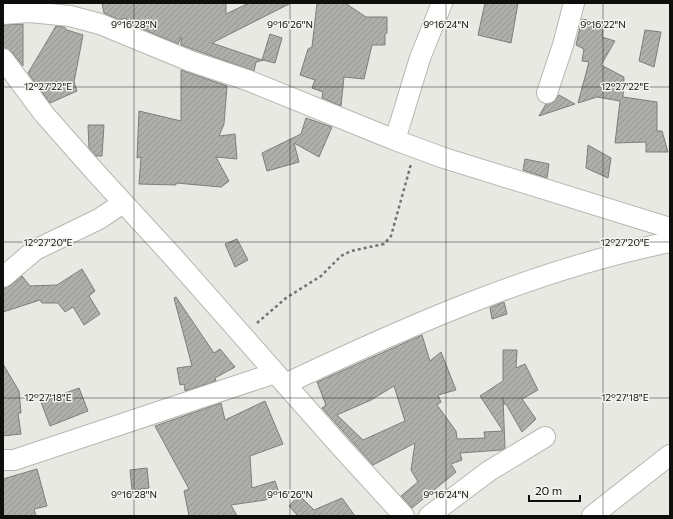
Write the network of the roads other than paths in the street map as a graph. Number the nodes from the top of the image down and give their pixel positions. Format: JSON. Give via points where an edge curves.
{"nodes":[{"id":1,"x":442,"y":3,"type":"edge"},
{"id":2,"x":574,"y":3,"type":"edge"},
{"id":3,"x":46,"y":8,"type":"edge"},
{"id":4,"x":3,"y":14,"type":"edge"},
{"id":5,"x":3,"y":59,"type":"edge"},
{"id":6,"x":546,"y":93,"type":"dead end"},
{"id":7,"x":395,"y":140,"type":"junction"},
{"id":8,"x":123,"y":203,"type":"junction"},
{"id":9,"x":670,"y":228,"type":"edge"},
{"id":10,"x":670,"y":242,"type":"edge"},
{"id":11,"x":3,"y":277,"type":"edge"},
{"id":12,"x":280,"y":378,"type":"junction"},
{"id":13,"x":545,"y":437,"type":"dead end"},
{"id":14,"x":670,"y":455,"type":"edge"},
{"id":15,"x":3,"y":460,"type":"edge"},
{"id":16,"x":404,"y":516,"type":"edge"},
{"id":17,"x":429,"y":516,"type":"edge"},
{"id":18,"x":592,"y":516,"type":"edge"}],
"edges":[{"from":1,"to":7,"type":"street","via":[[420,58]]},
{"from":2,"to":6,"type":"street"},
{"from":3,"to":4,"type":"street"},
{"from":3,"to":7,"type":"street","via":[[100,24]]},
{"from":5,"to":8,"type":"street","via":[[44,114]]},
{"from":7,"to":9,"type":"street","via":[[487,172]]},
{"from":8,"to":11,"type":"street","via":[[99,219],[35,250]]},
{"from":8,"to":12,"type":"street"},
{"from":10,"to":12,"type":"street","via":[[531,279],[355,351]]},
{"from":12,"to":15,"type":"street","via":[[14,460]]},
{"from":12,"to":16,"type":"street"},
{"from":13,"to":17,"type":"street","via":[[489,471]]},
{"from":14,"to":18,"type":"street"}]}
